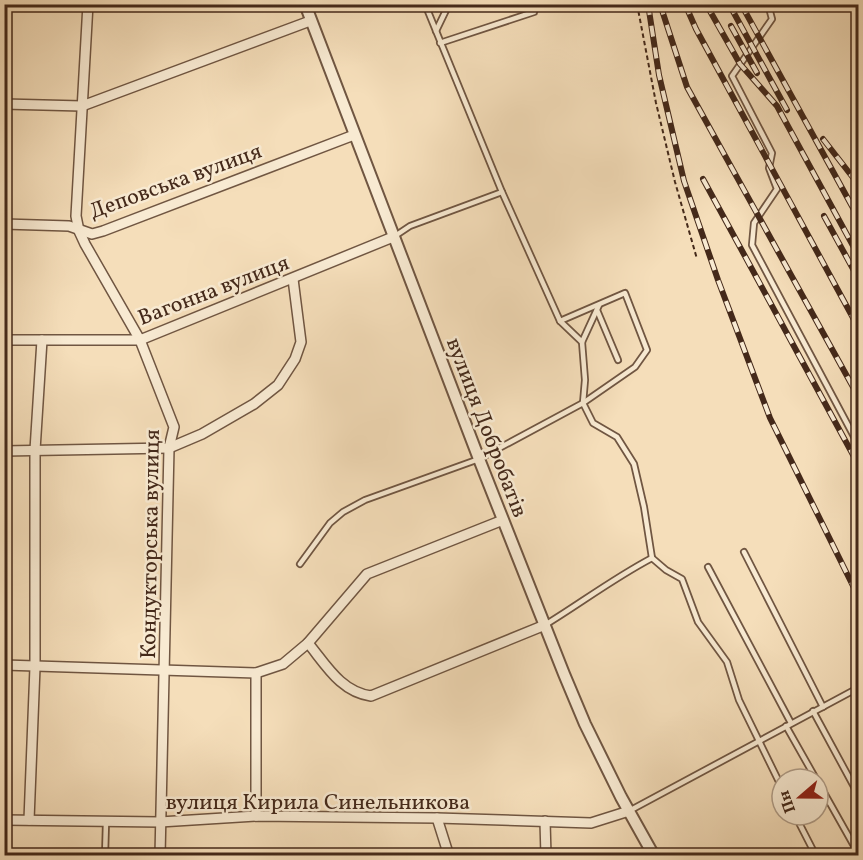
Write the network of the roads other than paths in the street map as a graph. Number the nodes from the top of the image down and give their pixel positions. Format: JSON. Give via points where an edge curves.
{"nodes":[{"id":1,"x":88,"y":4,"type":"edge"},
{"id":2,"x":305,"y":4,"type":"edge"},
{"id":3,"x":425,"y":4,"type":"edge"},
{"id":4,"x":449,"y":4,"type":"edge"},
{"id":5,"x":768,"y":4,"type":"edge"},
{"id":6,"x":534,"y":12,"type":"dead end"},
{"id":7,"x":310,"y":21,"type":"junction"},
{"id":8,"x":436,"y":31,"type":"junction"},
{"id":9,"x":440,"y":43,"type":"junction"},
{"id":10,"x":4,"y":104,"type":"edge"},
{"id":11,"x":82,"y":106,"type":"junction"},
{"id":12,"x":354,"y":135,"type":"junction"},
{"id":13,"x":502,"y":192,"type":"junction"},
{"id":14,"x":4,"y":224,"type":"edge"},
{"id":15,"x":79,"y":231,"type":"junction"},
{"id":16,"x":393,"y":237,"type":"junction"},
{"id":17,"x":293,"y":279,"type":"junction"},
{"id":18,"x":598,"y":307,"type":"junction"},
{"id":19,"x":560,"y":321,"type":"junction"},
{"id":20,"x":140,"y":339,"type":"junction"},
{"id":21,"x":4,"y":340,"type":"edge"},
{"id":22,"x":42,"y":340,"type":"junction"},
{"id":23,"x":582,"y":342,"type":"junction"},
{"id":24,"x":618,"y":360,"type":"dead end"},
{"id":25,"x":583,"y":403,"type":"junction"},
{"id":26,"x":858,"y":444,"type":"edge"},
{"id":27,"x":169,"y":448,"type":"junction"},
{"id":28,"x":4,"y":450,"type":"edge"},
{"id":29,"x":35,"y":450,"type":"junction"},
{"id":30,"x":479,"y":459,"type":"junction"},
{"id":31,"x":503,"y":520,"type":"junction"},
{"id":32,"x":744,"y":552,"type":"dead end"},
{"id":33,"x":652,"y":558,"type":"junction"},
{"id":34,"x":300,"y":564,"type":"dead end"},
{"id":35,"x":708,"y":567,"type":"dead end"},
{"id":36,"x":545,"y":625,"type":"junction"},
{"id":37,"x":308,"y":643,"type":"junction"},
{"id":38,"x":4,"y":665,"type":"edge"},
{"id":39,"x":35,"y":667,"type":"junction"},
{"id":40,"x":165,"y":669,"type":"junction"},
{"id":41,"x":256,"y":672,"type":"junction"},
{"id":42,"x":858,"y":688,"type":"edge"},
{"id":43,"x":823,"y":706,"type":"junction"},
{"id":44,"x":813,"y":711,"type":"junction"},
{"id":45,"x":789,"y":725,"type":"junction"},
{"id":46,"x":759,"y":741,"type":"junction"},
{"id":47,"x":772,"y":767,"type":"edge"},
{"id":48,"x":810,"y":767,"type":"edge"},
{"id":49,"x":858,"y":794,"type":"edge"},
{"id":50,"x":830,"y":803,"type":"edge"},
{"id":51,"x":629,"y":811,"type":"junction"},
{"id":52,"x":256,"y":816,"type":"junction"},
{"id":53,"x":438,"y":818,"type":"junction"},
{"id":54,"x":4,"y":820,"type":"edge"},
{"id":55,"x":29,"y":820,"type":"junction"},
{"id":56,"x":106,"y":821,"type":"junction"},
{"id":57,"x":545,"y":821,"type":"junction"},
{"id":58,"x":160,"y":822,"type":"junction"},
{"id":59,"x":801,"y":827,"type":"edge"},
{"id":60,"x":858,"y":853,"type":"edge"},
{"id":61,"x":105,"y":855,"type":"edge"},
{"id":62,"x":160,"y":855,"type":"edge"},
{"id":63,"x":449,"y":855,"type":"edge"},
{"id":64,"x":546,"y":855,"type":"edge"},
{"id":65,"x":654,"y":855,"type":"edge"},
{"id":66,"x":816,"y":855,"type":"edge"}],
"edges":[{"from":1,"to":11,"type":"street","name":"Кондукторська вулиця"},
{"from":2,"to":7,"type":"street","name":"вулиця Добробатів"},
{"from":3,"to":8,"type":"lane"},
{"from":4,"to":8,"type":"lane"},
{"from":5,"to":26,"type":"lane","via":[[772,19],[732,76],[772,153],[769,168],[777,189],[754,223],[752,244]]},
{"from":6,"to":9,"type":"lane"},
{"from":7,"to":11,"type":"street"},
{"from":7,"to":12,"type":"street","name":"вулиця Добробатів"},
{"from":8,"to":9,"type":"lane"},
{"from":9,"to":13,"type":"lane"},
{"from":10,"to":11,"type":"street"},
{"from":11,"to":15,"type":"street","name":"Кондукторська вулиця","via":[[75,202]]},
{"from":12,"to":15,"type":"street","name":"Деповська вулиця","via":[[103,231]]},
{"from":12,"to":16,"type":"street","name":"вулиця Добробатів"},
{"from":13,"to":16,"type":"lane","via":[[410,226]]},
{"from":13,"to":19,"type":"lane"},
{"from":14,"to":15,"type":"street","name":"Деповська вулиця","via":[[69,226]]},
{"from":15,"to":20,"type":"street","name":"Кондукторська вулиця"},
{"from":16,"to":17,"type":"street","name":"Вагонна вулиця"},
{"from":16,"to":30,"type":"street","name":"вулиця Добробатів"},
{"from":17,"to":20,"type":"street","name":"Вагонна вулиця"},
{"from":17,"to":27,"type":"street","via":[[301,342],[278,386],[202,434]]},
{"from":18,"to":19,"type":"lane"},
{"from":18,"to":23,"type":"lane"},
{"from":18,"to":24,"type":"lane"},
{"from":18,"to":25,"type":"lane","via":[[625,292],[647,350],[636,367]]},
{"from":19,"to":23,"type":"lane"},
{"from":20,"to":22,"type":"street","name":"Вагонна вулиця"},
{"from":20,"to":27,"type":"street","name":"Кондукторська вулиця","via":[[174,427]]},
{"from":21,"to":22,"type":"street","name":"Вагонна вулиця"},
{"from":22,"to":29,"type":"street"},
{"from":23,"to":25,"type":"lane"},
{"from":25,"to":30,"type":"lane"},
{"from":25,"to":33,"type":"lane","via":[[593,423],[617,437],[634,464]]},
{"from":27,"to":29,"type":"street"},
{"from":27,"to":40,"type":"street","name":"Кондукторська вулиця"},
{"from":28,"to":29,"type":"street"},
{"from":29,"to":39,"type":"street"},
{"from":30,"to":31,"type":"street","name":"вулиця Добробатів"},
{"from":30,"to":34,"type":"lane","via":[[343,512],[330,523]]},
{"from":31,"to":36,"type":"street","name":"вулиця Добробатів"},
{"from":31,"to":37,"type":"street","via":[[367,574]]},
{"from":32,"to":43,"type":"lane"},
{"from":33,"to":36,"type":"lane"},
{"from":33,"to":46,"type":"lane","via":[[682,579],[698,622],[726,662]]},
{"from":35,"to":45,"type":"lane"},
{"from":36,"to":37,"type":"street","via":[[371,696],[348,689]]},
{"from":36,"to":51,"type":"street","name":"вулиця Добробатів","via":[[585,724]]},
{"from":37,"to":41,"type":"street","via":[[283,664]]},
{"from":38,"to":39,"type":"street"},
{"from":39,"to":40,"type":"street"},
{"from":39,"to":55,"type":"street"},
{"from":40,"to":41,"type":"street"},
{"from":40,"to":58,"type":"street","name":"Кондукторська вулиця"},
{"from":41,"to":52,"type":"street"},
{"from":42,"to":43,"type":"lane"},
{"from":43,"to":44,"type":"lane"},
{"from":44,"to":45,"type":"lane"},
{"from":44,"to":49,"type":"lane"},
{"from":45,"to":46,"type":"lane"},
{"from":45,"to":48,"type":"lane"},
{"from":46,"to":47,"type":"lane"},
{"from":46,"to":51,"type":"lane"},
{"from":50,"to":60,"type":"lane"},
{"from":51,"to":57,"type":"street","name":"вулиця Кирила Синельникова","via":[[591,823]]},
{"from":51,"to":65,"type":"street","name":"вулиця Добробатів"},
{"from":52,"to":53,"type":"street","name":"вулиця Кирила Синельникова"},
{"from":52,"to":58,"type":"street","name":"вулиця Кирила Синельникова"},
{"from":53,"to":57,"type":"street","name":"вулиця Кирила Синельникова"},
{"from":53,"to":63,"type":"street"},
{"from":54,"to":55,"type":"street","name":"вулиця Кирила Синельникова"},
{"from":55,"to":56,"type":"street","name":"вулиця Кирила Синельникова"},
{"from":56,"to":58,"type":"street","name":"вулиця Кирила Синельникова"},
{"from":56,"to":61,"type":"lane"},
{"from":57,"to":64,"type":"street"},
{"from":58,"to":62,"type":"street","name":"Кондукторська вулиця"},
{"from":59,"to":66,"type":"lane"}]}
